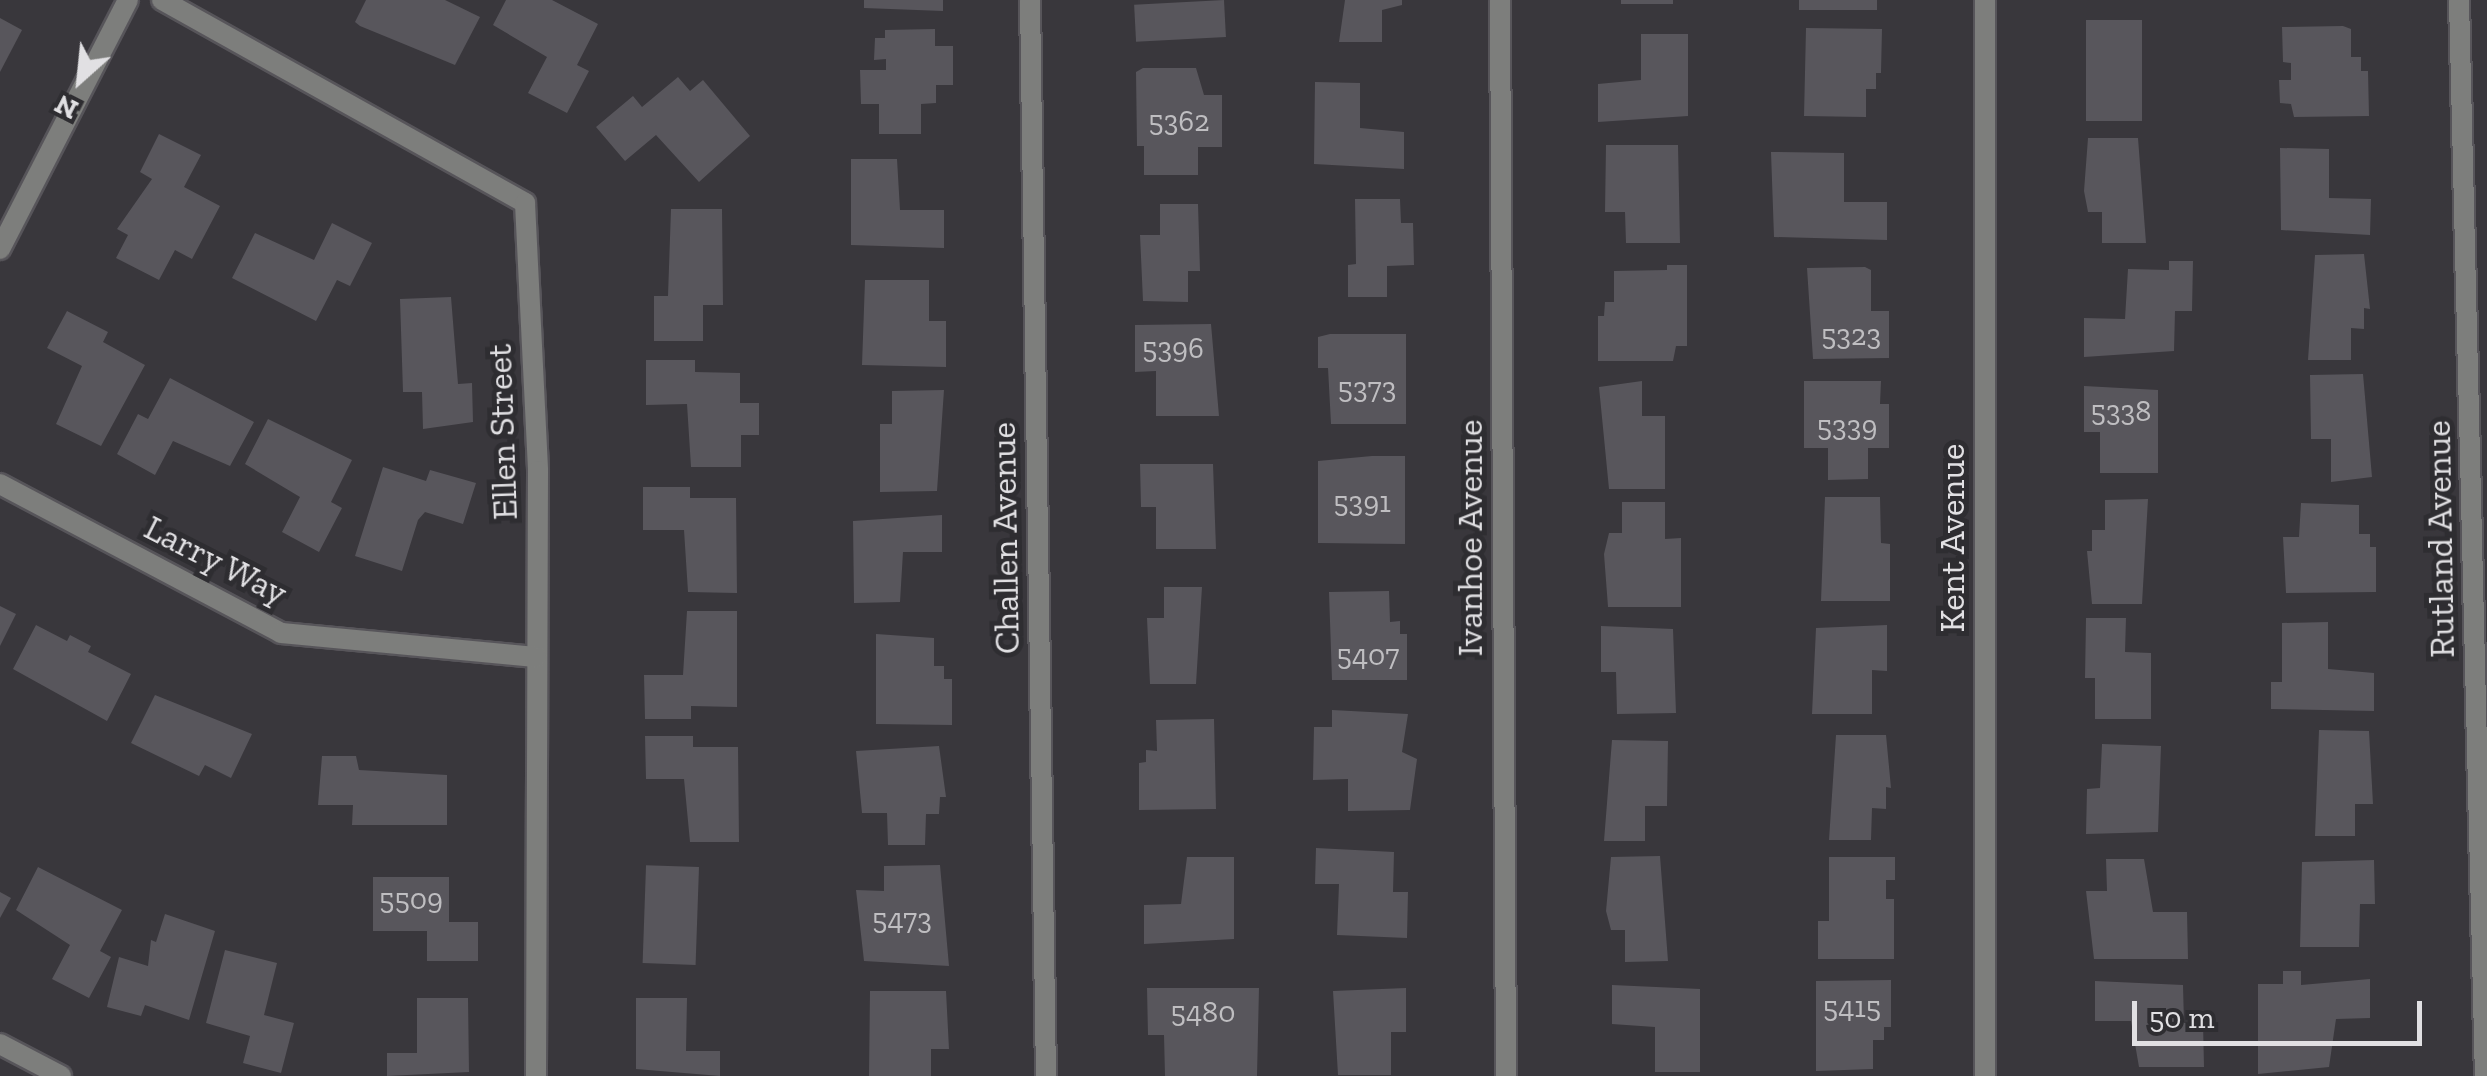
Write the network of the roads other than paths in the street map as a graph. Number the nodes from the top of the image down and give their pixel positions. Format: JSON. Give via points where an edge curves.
{"nodes":[{"id":1,"x":128,"y":0,"type":"edge"},
{"id":2,"x":162,"y":0,"type":"edge"},
{"id":3,"x":1030,"y":0,"type":"edge"},
{"id":4,"x":1500,"y":0,"type":"edge"},
{"id":5,"x":1985,"y":0,"type":"edge"},
{"id":6,"x":2459,"y":0,"type":"edge"},
{"id":7,"x":0,"y":249,"type":"edge"},
{"id":8,"x":0,"y":484,"type":"edge"},
{"id":9,"x":536,"y":656,"type":"junction"},
{"id":10,"x":0,"y":1044,"type":"edge"},
{"id":11,"x":61,"y":1076,"type":"edge"},
{"id":12,"x":536,"y":1076,"type":"edge"},
{"id":13,"x":1046,"y":1076,"type":"edge"},
{"id":14,"x":1506,"y":1076,"type":"edge"},
{"id":15,"x":1984,"y":1076,"type":"edge"},
{"id":16,"x":2485,"y":1076,"type":"edge"}],
"edges":[{"from":1,"to":7,"type":"street"},
{"from":2,"to":9,"type":"street","name":"Ellen Street","via":[[526,203],[538,471]]},
{"from":3,"to":13,"type":"street","name":"Challen Avenue"},
{"from":4,"to":14,"type":"street","name":"Ivanhoe Avenue"},
{"from":5,"to":15,"type":"street","name":"Kent Avenue"},
{"from":6,"to":16,"type":"street","name":"Rutland Avenue"},
{"from":8,"to":9,"type":"street","name":"Larry Way","via":[[281,632]]},
{"from":9,"to":12,"type":"street","name":"Ellen Street"},
{"from":10,"to":11,"type":"street"}]}
